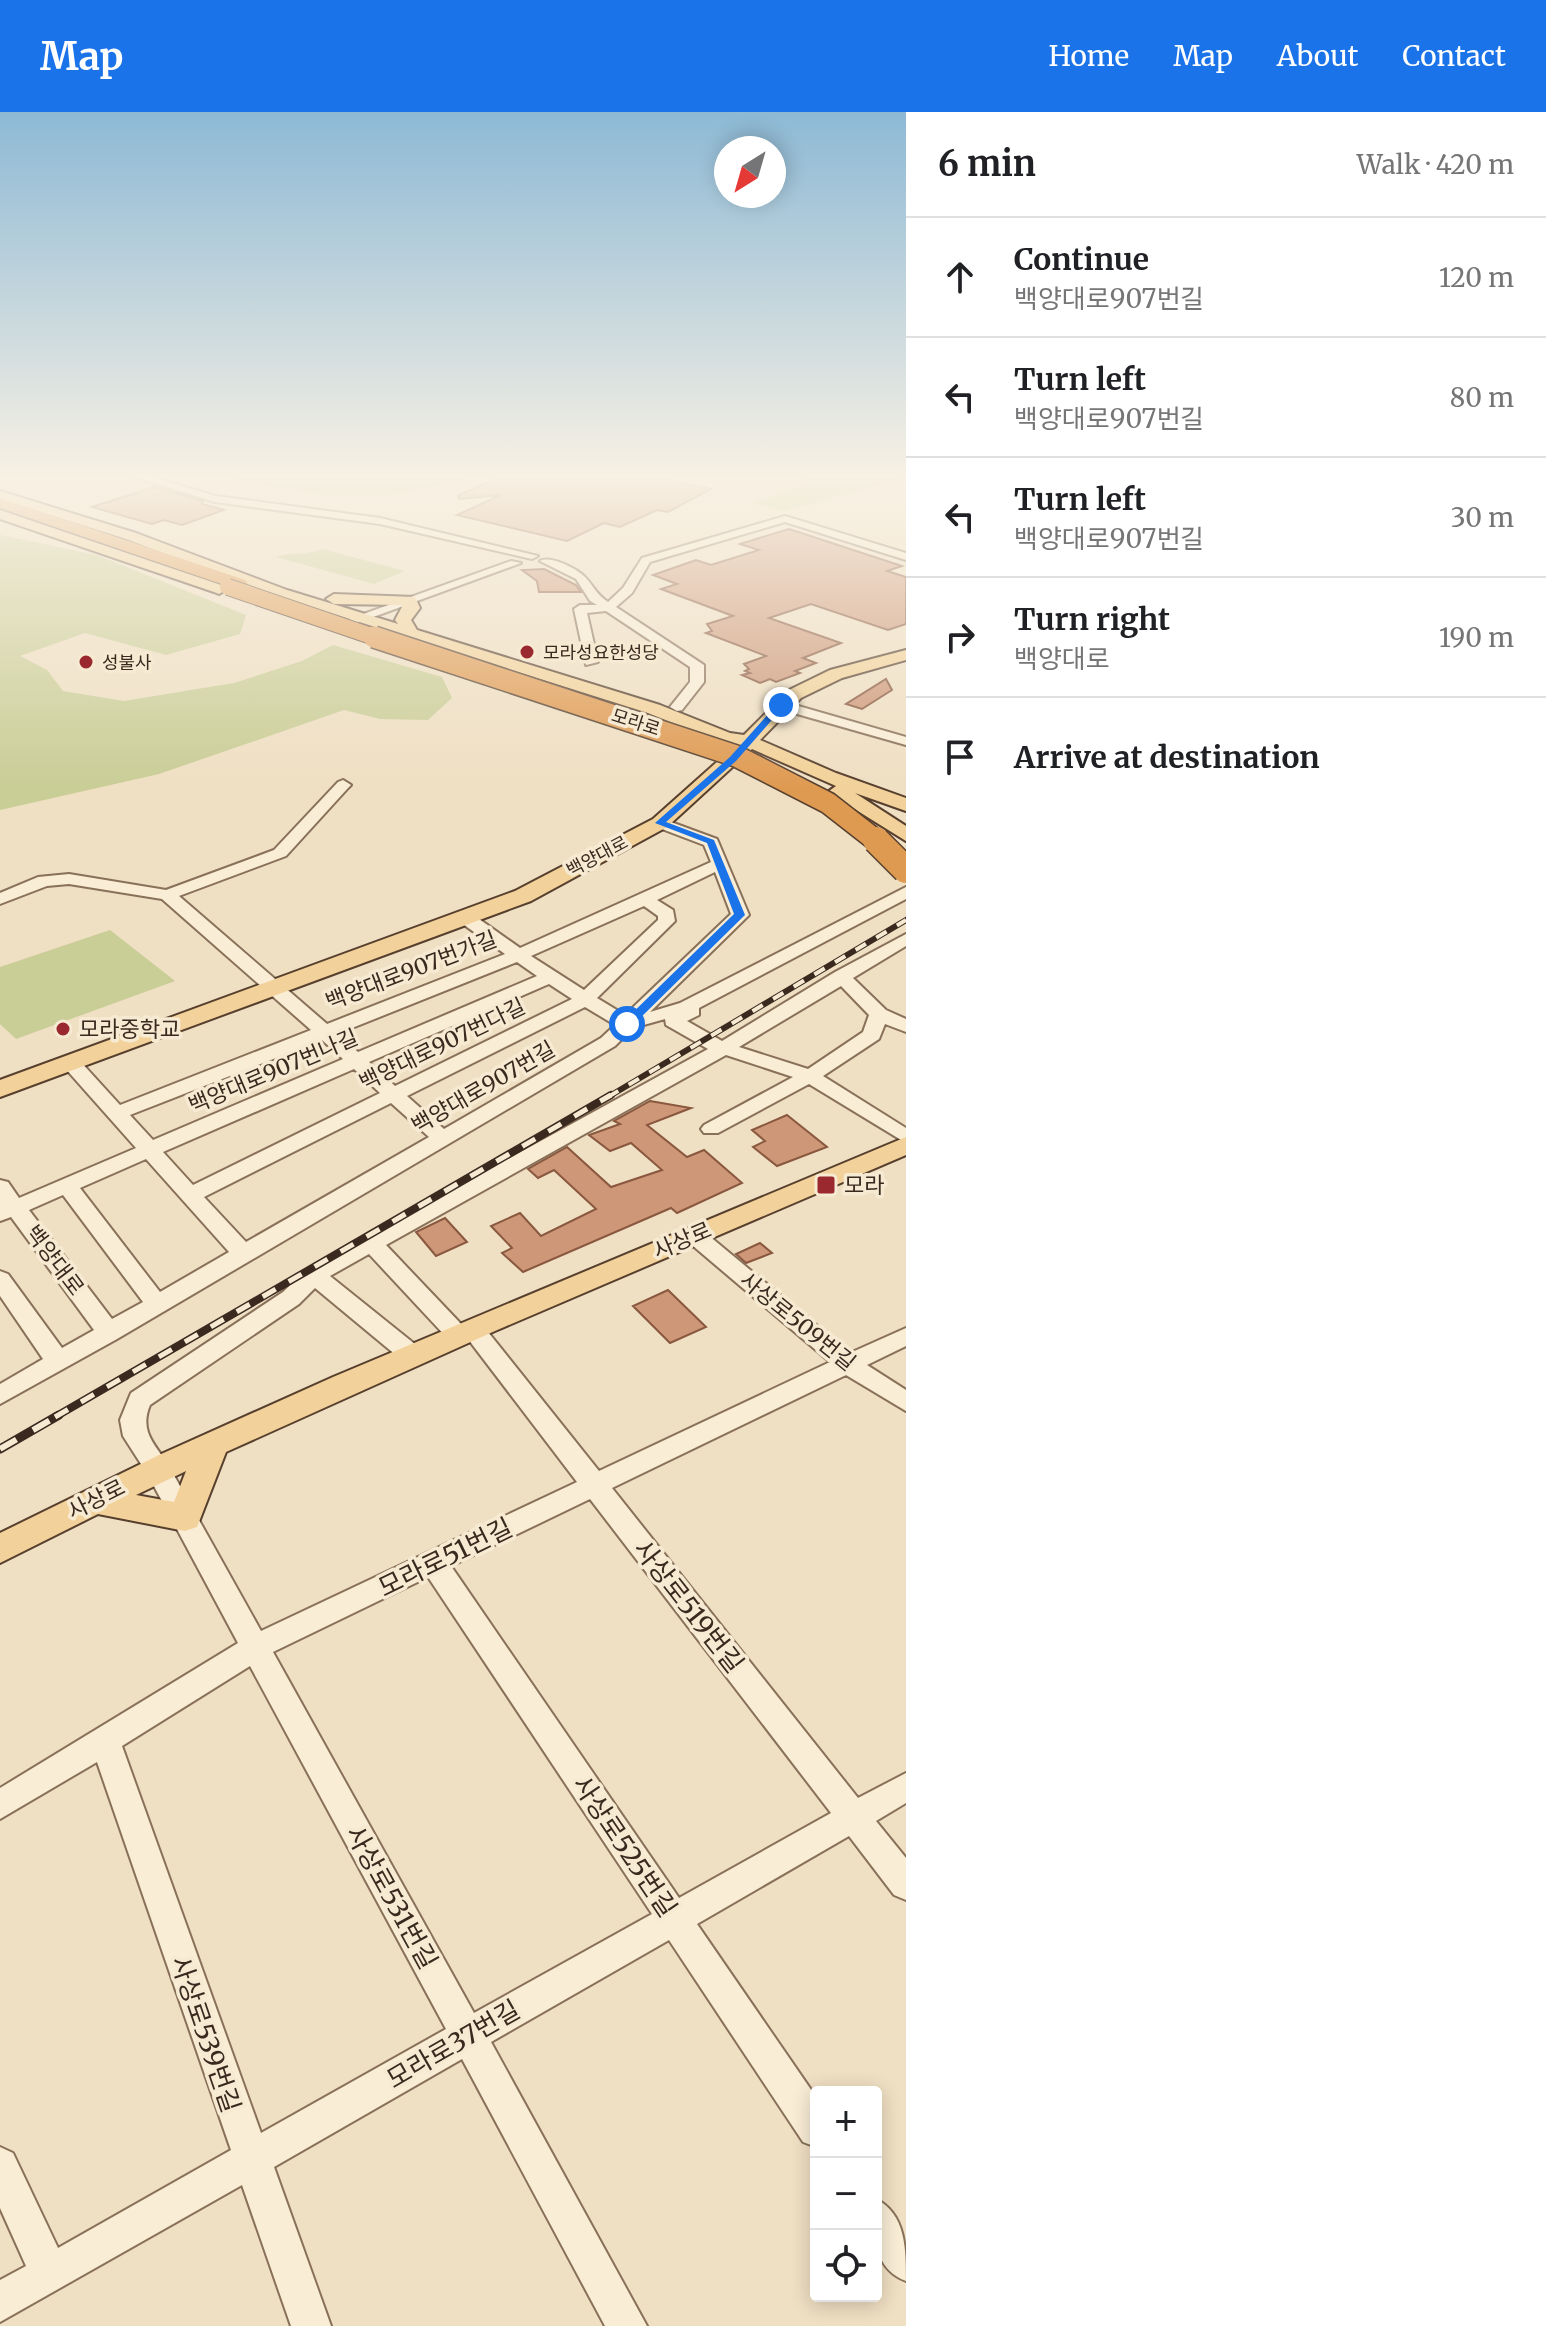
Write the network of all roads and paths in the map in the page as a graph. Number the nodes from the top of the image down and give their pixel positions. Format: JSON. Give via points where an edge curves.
{"nodes":[{"id":1,"x":194,"y":580,"type":"edge"},
{"id":2,"x":218,"y":580,"type":"edge"},
{"id":3,"x":218,"y":580,"type":"edge"},
{"id":4,"x":248,"y":580,"type":"edge"},
{"id":5,"x":467,"y":580,"type":"edge"},
{"id":6,"x":582,"y":580,"type":"edge"},
{"id":7,"x":633,"y":580,"type":"edge"},
{"id":8,"x":234,"y":586,"type":"junction"},
{"id":9,"x":282,"y":593,"type":"junction"},
{"id":10,"x":410,"y":600,"type":"junction"},
{"id":11,"x":611,"y":607,"type":"junction"},
{"id":12,"x":360,"y":617,"type":"junction"},
{"id":13,"x":330,"y":628,"type":"junction"},
{"id":14,"x":412,"y":634,"type":"junction"},
{"id":15,"x":906,"y":655,"type":"edge"},
{"id":16,"x":591,"y":662,"type":"dead end"},
{"id":17,"x":609,"y":696,"type":"junction"},
{"id":18,"x":781,"y":705,"type":"junction"},
{"id":19,"x":677,"y":707,"type":"junction"},
{"id":20,"x":654,"y":709,"type":"junction"},
{"id":21,"x":592,"y":713,"type":"junction"},
{"id":22,"x":700,"y":728,"type":"junction"},
{"id":23,"x":906,"y":741,"type":"edge"},
{"id":24,"x":743,"y":743,"type":"junction"},
{"id":25,"x":692,"y":745,"type":"junction"},
{"id":26,"x":711,"y":778,"type":"junction"},
{"id":27,"x":343,"y":785,"type":"dead end"},
{"id":28,"x":906,"y":805,"type":"edge"},
{"id":29,"x":660,"y":823,"type":"junction"},
{"id":30,"x":906,"y":835,"type":"edge"},
{"id":31,"x":900,"y":849,"type":"edge"},
{"id":32,"x":719,"y":864,"type":"junction"},
{"id":33,"x":906,"y":871,"type":"edge"},
{"id":34,"x":906,"y":892,"type":"edge"},
{"id":35,"x":167,"y":895,"type":"junction"},
{"id":36,"x":0,"y":899,"type":"edge"},
{"id":37,"x":646,"y":900,"type":"junction"},
{"id":38,"x":466,"y":918,"type":"junction"},
{"id":39,"x":906,"y":939,"type":"edge"},
{"id":40,"x":518,"y":955,"type":"junction"},
{"id":41,"x":841,"y":976,"type":"junction"},
{"id":42,"x":550,"y":977,"type":"junction"},
{"id":43,"x":273,"y":986,"type":"junction"},
{"id":44,"x":584,"y":1000,"type":"junction"},
{"id":45,"x":693,"y":1004,"type":"junction"},
{"id":46,"x":879,"y":1014,"type":"junction"},
{"id":47,"x":627,"y":1024,"type":"junction"},
{"id":48,"x":906,"y":1026,"type":"edge"},
{"id":49,"x":322,"y":1030,"type":"junction"},
{"id":50,"x":724,"y":1048,"type":"junction"},
{"id":51,"x":356,"y":1061,"type":"junction"},
{"id":52,"x":72,"y":1064,"type":"junction"},
{"id":53,"x":810,"y":1076,"type":"junction"},
{"id":54,"x":0,"y":1089,"type":"edge"},
{"id":55,"x":393,"y":1095,"type":"junction"},
{"id":56,"x":117,"y":1113,"type":"junction"},
{"id":57,"x":711,"y":1129,"type":"dead end"},
{"id":58,"x":906,"y":1137,"type":"edge"},
{"id":59,"x":442,"y":1138,"type":"junction"},
{"id":60,"x":906,"y":1145,"type":"edge"},
{"id":61,"x":150,"y":1150,"type":"junction"},
{"id":62,"x":67,"y":1186,"type":"junction"},
{"id":63,"x":0,"y":1187,"type":"edge"},
{"id":64,"x":190,"y":1195,"type":"junction"},
{"id":65,"x":8,"y":1211,"type":"edge"},
{"id":66,"x":694,"y":1235,"type":"junction"},
{"id":67,"x":372,"y":1243,"type":"junction"},
{"id":68,"x":243,"y":1253,"type":"junction"},
{"id":69,"x":314,"y":1275,"type":"junction"},
{"id":70,"x":0,"y":1279,"type":"edge"},
{"id":71,"x":157,"y":1304,"type":"junction"},
{"id":72,"x":465,"y":1332,"type":"junction"},
{"id":73,"x":109,"y":1333,"type":"junction"},
{"id":74,"x":906,"y":1336,"type":"edge"},
{"id":75,"x":412,"y":1355,"type":"junction"},
{"id":76,"x":58,"y":1361,"type":"junction"},
{"id":77,"x":848,"y":1364,"type":"junction"},
{"id":78,"x":0,"y":1395,"type":"edge"},
{"id":79,"x":906,"y":1402,"type":"edge"},
{"id":80,"x":213,"y":1444,"type":"junction"},
{"id":81,"x":157,"y":1468,"type":"junction"},
{"id":82,"x":594,"y":1485,"type":"junction"},
{"id":83,"x":95,"y":1500,"type":"junction"},
{"id":84,"x":185,"y":1518,"type":"junction"},
{"id":85,"x":0,"y":1549,"type":"edge"},
{"id":86,"x":433,"y":1562,"type":"junction"},
{"id":87,"x":256,"y":1647,"type":"junction"},
{"id":88,"x":105,"y":1741,"type":"junction"},
{"id":89,"x":906,"y":1787,"type":"edge"},
{"id":90,"x":0,"y":1805,"type":"edge"},
{"id":91,"x":854,"y":1816,"type":"junction"},
{"id":92,"x":906,"y":1884,"type":"edge"},
{"id":93,"x":674,"y":1919,"type":"junction"},
{"id":94,"x":468,"y":2036,"type":"junction"},
{"id":95,"x":810,"y":2120,"type":"edge"},
{"id":96,"x":250,"y":2160,"type":"junction"},
{"id":97,"x":0,"y":2166,"type":"edge"},
{"id":98,"x":882,"y":2227,"type":"edge"},
{"id":99,"x":906,"y":2262,"type":"edge"},
{"id":100,"x":50,"y":2274,"type":"junction"},
{"id":101,"x":0,"y":2302,"type":"edge"},
{"id":102,"x":311,"y":2326,"type":"edge"},
{"id":103,"x":627,"y":2326,"type":"edge"}],
"edges":[{"from":1,"to":13,"type":"main road","name":"모라로"},
{"from":2,"to":8,"type":"highway","name":"모라로"},
{"from":3,"to":8,"type":"highway","name":"모라로"},
{"from":4,"to":9,"type":"main road"},
{"from":5,"to":10,"type":"street"},
{"from":6,"to":11,"type":"street","via":[[594,598]]},
{"from":7,"to":11,"type":"street"},
{"from":8,"to":31,"type":"highway","name":"모라로","via":[[732,745],[838,796]]},
{"from":8,"to":33,"type":"highway","name":"모라로","bridge":true,"via":[[721,749],[819,798],[860,826]]},
{"from":9,"to":10,"type":"main road"},
{"from":9,"to":12,"type":"main road","name":"모라로"},
{"from":10,"to":12,"type":"street"},
{"from":10,"to":14,"type":"main road","via":[[412,608],[403,620]]},
{"from":11,"to":16,"type":"street","via":[[580,609]]},
{"from":11,"to":19,"type":"street","via":[[697,665],[697,682]]},
{"from":12,"to":13,"type":"street"},
{"from":12,"to":14,"type":"main road","name":"모라로"},
{"from":13,"to":21,"type":"main road","name":"모라로"},
{"from":14,"to":17,"type":"main road","name":"모라로"},
{"from":15,"to":18,"type":"main road","name":"백양대로","via":[[836,674]]},
{"from":17,"to":20,"type":"main road","name":"모라로"},
{"from":17,"to":21,"type":"main road","via":[[588,700]]},
{"from":18,"to":23,"type":"street"},
{"from":18,"to":24,"type":"main road","name":"백양대로"},
{"from":19,"to":20,"type":"main road"},
{"from":19,"to":22,"type":"main road"},
{"from":20,"to":22,"type":"main road","name":"모라로"},
{"from":21,"to":25,"type":"main road","name":"모라로"},
{"from":22,"to":24,"type":"main road"},
{"from":22,"to":24,"type":"main road","name":"모라로"},
{"from":24,"to":25,"type":"main road","name":"모라로"},
{"from":24,"to":26,"type":"main road","name":"백양대로"},
{"from":24,"to":28,"type":"main road","name":"모라로"},
{"from":24,"to":30,"type":"main road","name":"모라로","via":[[824,782]]},
{"from":24,"to":31,"type":"main road","name":"모라로","via":[[827,806]]},
{"from":25,"to":26,"type":"main road"},
{"from":26,"to":29,"type":"main road","name":"백양대로"},
{"from":27,"to":35,"type":"street","via":[[280,853]]},
{"from":29,"to":32,"type":"street","name":"백양대로907번길","via":[[711,842]]},
{"from":29,"to":38,"type":"main road","name":"백양대로","via":[[523,896]]},
{"from":31,"to":33,"type":"main road","via":[[891,865]]},
{"from":32,"to":37,"type":"street","name":"백양대로907번가길"},
{"from":32,"to":47,"type":"street","name":"백양대로907번길","via":[[740,915]]},
{"from":34,"to":45,"type":"street"},
{"from":35,"to":36,"type":"street","via":[[69,879],[44,881]]},
{"from":35,"to":43,"type":"street"},
{"from":37,"to":40,"type":"street","name":"백양대로907번가길"},
{"from":37,"to":44,"type":"street","name":"백양대로907번다길","via":[[667,914],[666,921]]},
{"from":38,"to":40,"type":"street"},
{"from":38,"to":43,"type":"main road","name":"백양대로"},
{"from":39,"to":41,"type":"street","name":"사상로531번길"},
{"from":40,"to":42,"type":"street"},
{"from":40,"to":49,"type":"street","name":"백양대로907번가길"},
{"from":41,"to":46,"type":"street"},
{"from":41,"to":50,"type":"street","name":"사상로531번길"},
{"from":42,"to":44,"type":"street"},
{"from":42,"to":51,"type":"street","name":"백양대로907번나길"},
{"from":43,"to":49,"type":"street"},
{"from":43,"to":52,"type":"main road","name":"백양대로"},
{"from":44,"to":47,"type":"street"},
{"from":44,"to":55,"type":"street","name":"백양대로907번다길"},
{"from":45,"to":47,"type":"street"},
{"from":45,"to":50,"type":"street","via":[[692,1012],[673,1021]]},
{"from":46,"to":48,"type":"street"},
{"from":46,"to":53,"type":"street","via":[[872,1035]]},
{"from":47,"to":59,"type":"street","name":"백양대로907번길","via":[[608,1042]]},
{"from":49,"to":51,"type":"street"},
{"from":49,"to":56,"type":"street","name":"백양대로907번가길"},
{"from":50,"to":53,"type":"street"},
{"from":50,"to":67,"type":"street","name":"사상로531번길"},
{"from":51,"to":55,"type":"street"},
{"from":51,"to":61,"type":"street","name":"백양대로907번나길"},
{"from":52,"to":54,"type":"main road","name":"백양대로"},
{"from":52,"to":56,"type":"street"},
{"from":53,"to":57,"type":"street"},
{"from":53,"to":58,"type":"street"},
{"from":55,"to":59,"type":"street"},
{"from":55,"to":64,"type":"street","name":"백양대로907번다길"},
{"from":56,"to":61,"type":"street"},
{"from":59,"to":68,"type":"street","name":"백양대로907번길"},
{"from":60,"to":66,"type":"main road","name":"사상로"},
{"from":61,"to":62,"type":"street","name":"백양대로907번나길"},
{"from":61,"to":64,"type":"street"},
{"from":62,"to":65,"type":"street","name":"백양대로907번나길"},
{"from":62,"to":71,"type":"street"},
{"from":63,"to":65,"type":"street","name":"백양대로"},
{"from":64,"to":68,"type":"street"},
{"from":65,"to":73,"type":"street","name":"백양대로"},
{"from":66,"to":72,"type":"main road","name":"사상로"},
{"from":66,"to":77,"type":"street","name":"사상로509번길"},
{"from":67,"to":69,"type":"street","name":"사상로531번길"},
{"from":67,"to":72,"type":"street"},
{"from":68,"to":71,"type":"street","name":"백양대로907번길"},
{"from":69,"to":75,"type":"street"},
{"from":69,"to":81,"type":"street","name":"사상로531번길","via":[[291,1298],[140,1399],[131,1416],[133,1431]]},
{"from":70,"to":76,"type":"street"},
{"from":71,"to":73,"type":"street","name":"백양대로907번길"},
{"from":72,"to":75,"type":"main road","name":"사상로"},
{"from":72,"to":82,"type":"street","name":"사상로519번길"},
{"from":73,"to":76,"type":"street","name":"백양대로907번길"},
{"from":74,"to":77,"type":"street","name":"모라로51번길"},
{"from":75,"to":80,"type":"main road","name":"사상로"},
{"from":76,"to":78,"type":"street","name":"백양대로907번길"},
{"from":77,"to":79,"type":"street","name":"사상로509번길"},
{"from":77,"to":82,"type":"street","name":"모라로51번길"},
{"from":80,"to":81,"type":"main road","name":"사상로"},
{"from":80,"to":84,"type":"main road"},
{"from":81,"to":83,"type":"main road","name":"사상로"},
{"from":81,"to":84,"type":"street","name":"사상로531번길"},
{"from":82,"to":86,"type":"street","name":"모라로51번길"},
{"from":82,"to":91,"type":"street","name":"사상로519번길"},
{"from":83,"to":84,"type":"main road"},
{"from":83,"to":85,"type":"main road","name":"사상로"},
{"from":84,"to":87,"type":"street","name":"사상로531번길"},
{"from":86,"to":87,"type":"street","name":"모라로51번길"},
{"from":86,"to":93,"type":"street","name":"사상로525번길"},
{"from":87,"to":88,"type":"street","name":"모라로51번길"},
{"from":87,"to":94,"type":"street","name":"사상로531번길"},
{"from":88,"to":90,"type":"street","name":"모라로51번길"},
{"from":88,"to":96,"type":"street","name":"사상로539번길"},
{"from":89,"to":91,"type":"street","name":"모라로37번길"},
{"from":91,"to":92,"type":"street","name":"사상로519번길"},
{"from":91,"to":93,"type":"street","name":"모라로37번길"},
{"from":93,"to":94,"type":"street","name":"모라로37번길"},
{"from":93,"to":95,"type":"street","name":"사상로525번길"},
{"from":94,"to":96,"type":"street","name":"모라로37번길"},
{"from":94,"to":103,"type":"street","name":"사상로531번길"},
{"from":96,"to":100,"type":"street","name":"모라로37번길"},
{"from":96,"to":102,"type":"street","name":"사상로539번길"},
{"from":97,"to":100,"type":"street"},
{"from":98,"to":99,"type":"street"},
{"from":100,"to":101,"type":"street","name":"모라로37번길"}]}
